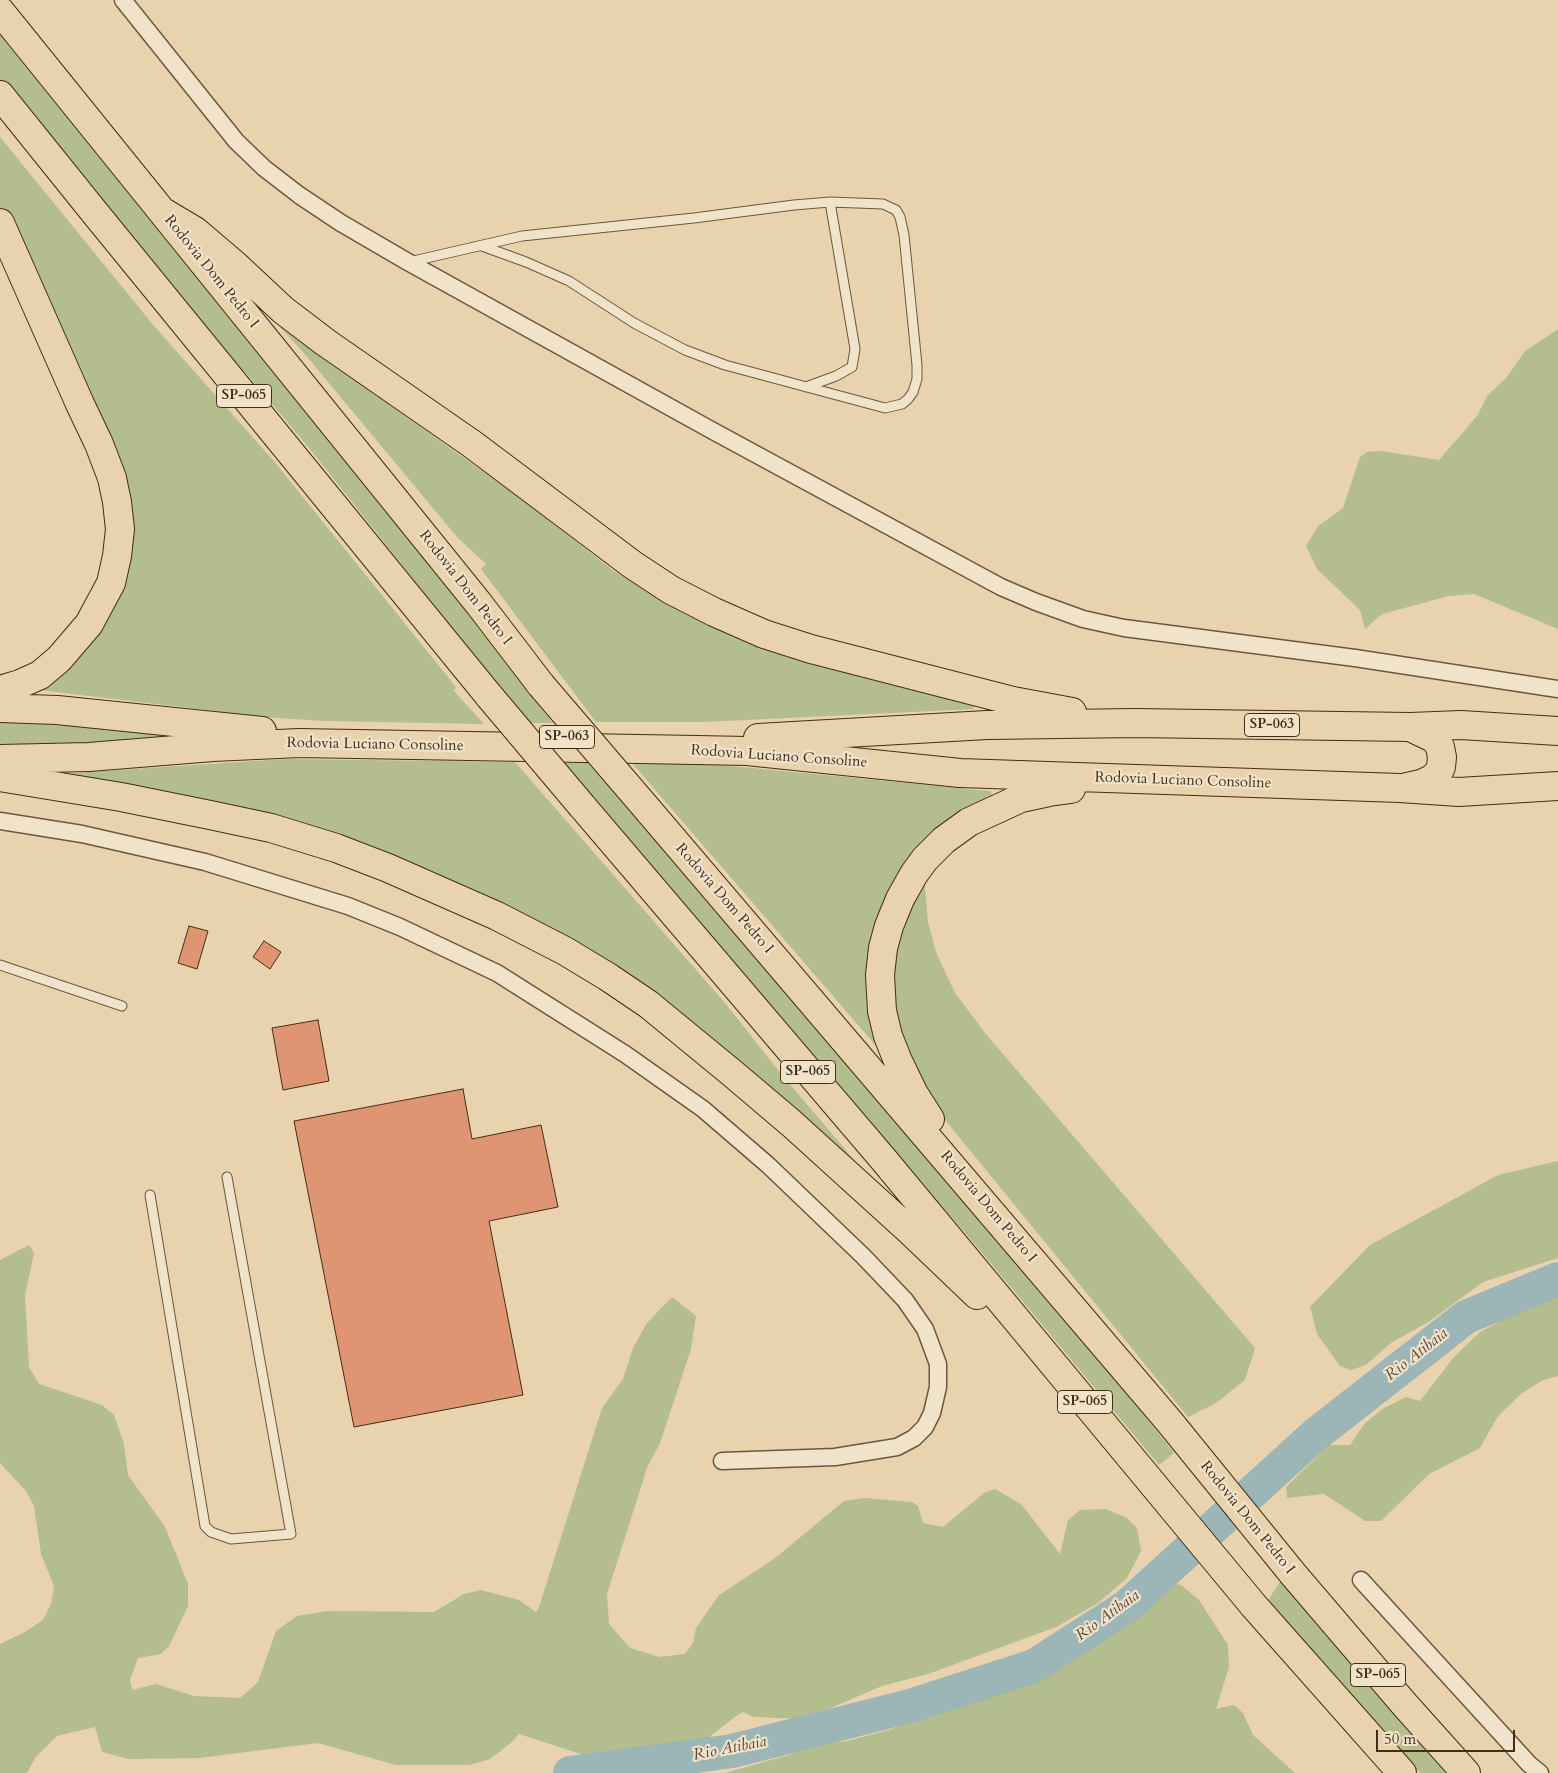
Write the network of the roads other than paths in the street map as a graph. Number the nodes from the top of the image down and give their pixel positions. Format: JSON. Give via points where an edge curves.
{"nodes":[{"id":1,"x":123,"y":0,"type":"edge"},
{"id":2,"x":0,"y":11,"type":"edge"},
{"id":3,"x":0,"y":95,"type":"edge"},
{"id":4,"x":830,"y":202,"type":"junction"},
{"id":5,"x":162,"y":212,"type":"junction"},
{"id":6,"x":0,"y":222,"type":"edge"},
{"id":7,"x":482,"y":246,"type":"junction"},
{"id":8,"x":408,"y":262,"type":"junction"},
{"id":9,"x":806,"y":387,"type":"junction"},
{"id":10,"x":1558,"y":689,"type":"edge"},
{"id":11,"x":0,"y":690,"type":"edge"},
{"id":12,"x":0,"y":708,"type":"edge"},
{"id":13,"x":1135,"y":723,"type":"junction"},
{"id":14,"x":1410,"y":727,"type":"junction"},
{"id":15,"x":1558,"y":731,"type":"edge"},
{"id":16,"x":0,"y":759,"type":"edge"},
{"id":17,"x":0,"y":777,"type":"edge"},
{"id":18,"x":1128,"y":779,"type":"junction"},
{"id":19,"x":1558,"y":786,"type":"edge"},
{"id":20,"x":1400,"y":788,"type":"junction"},
{"id":21,"x":0,"y":821,"type":"edge"},
{"id":22,"x":0,"y":965,"type":"edge"},
{"id":23,"x":122,"y":1006,"type":"dead end"},
{"id":24,"x":940,"y":1151,"type":"junction"},
{"id":25,"x":227,"y":1177,"type":"dead end"},
{"id":26,"x":150,"y":1195,"type":"dead end"},
{"id":27,"x":1033,"y":1339,"type":"junction"},
{"id":28,"x":722,"y":1461,"type":"dead end"},
{"id":29,"x":1361,"y":1580,"type":"dead end"},
{"id":30,"x":1402,"y":1773,"type":"edge"},
{"id":31,"x":1466,"y":1773,"type":"edge"},
{"id":32,"x":1540,"y":1773,"type":"edge"}],
"edges":[{"from":1,"to":8,"type":"street","via":[[236,140],[264,168],[341,223]]},
{"from":2,"to":5,"type":"highway","name":"Rodovia Dom Pedro I","number":"SP-065"},
{"from":3,"to":27,"type":"highway","number":"SP-065","bridge":true,"via":[[490,697]]},
{"from":4,"to":7,"type":"lane","via":[[522,236]]},
{"from":4,"to":9,"type":"lane","via":[[855,349],[852,366]]},
{"from":4,"to":9,"type":"lane","via":[[883,204],[893,207],[900,217],[916,379],[908,399],[885,408]]},
{"from":5,"to":13,"type":"highway","via":[[195,232],[324,342],[472,444],[633,565],[688,599],[764,634],[811,649],[1014,701],[1111,716]]},
{"from":5,"to":24,"type":"highway","name":"Rodovia Dom Pedro I","number":"SP-065","bridge":true,"via":[[541,685]]},
{"from":6,"to":11,"type":"highway","via":[[99,444],[112,478],[120,529],[111,583],[89,624],[59,659],[40,675]]},
{"from":7,"to":8,"type":"lane"},
{"from":7,"to":9,"type":"lane","via":[[569,281],[685,350],[724,365]]},
{"from":8,"to":10,"type":"street","via":[[1001,587],[1036,602],[1083,619],[1124,628]]},
{"from":12,"to":13,"type":"highway","name":"Rodovia Luciano Consoline","number":"SP-063","via":[[58,710],[279,732],[675,739],[756,739],[987,725]]},
{"from":13,"to":14,"type":"highway","name":"Rodovia Luciano Consoline","number":"SP-063"},
{"from":14,"to":15,"type":"highway","name":"Rodovia Luciano Consoline","number":"SP-063","via":[[1461,725]]},
{"from":14,"to":20,"type":"highway","via":[[1435,739],[1440,747],[1441,768],[1432,779]]},
{"from":16,"to":18,"type":"highway","name":"Rodovia Luciano Consoline","number":"SP-063","via":[[89,757],[299,743],[696,750],[746,751],[960,773]]},
{"from":17,"to":27,"type":"highway","via":[[121,797],[271,828],[388,868],[497,916],[565,952],[608,977],[681,1030],[798,1130],[1001,1316]]},
{"from":18,"to":20,"type":"highway","name":"Rodovia Luciano Consoline","number":"SP-063"},
{"from":18,"to":24,"type":"highway","via":[[1021,798],[969,822],[925,859],[900,899],[883,948],[880,975],[882,1011],[898,1061],[930,1118]]},
{"from":19,"to":20,"type":"highway","name":"Rodovia Luciano Consoline","number":"SP-063","via":[[1459,792]]},
{"from":21,"to":28,"type":"street","via":[[82,834],[205,862],[331,900],[400,927],[498,973],[625,1054],[703,1109],[768,1165],[905,1300],[925,1329],[938,1364],[938,1387],[932,1414],[925,1427],[914,1438],[898,1446],[835,1457]]},
{"from":22,"to":23,"type":"lane"},
{"from":24,"to":31,"type":"highway","name":"Rodovia Dom Pedro I","number":"SP-065","via":[[1168,1420],[1293,1574]]},
{"from":25,"to":26,"type":"lane","via":[[291,1534],[231,1540],[205,1526]]},
{"from":27,"to":30,"type":"highway","number":"SP-065","via":[[1254,1606]]},
{"from":29,"to":32,"type":"street"}]}
